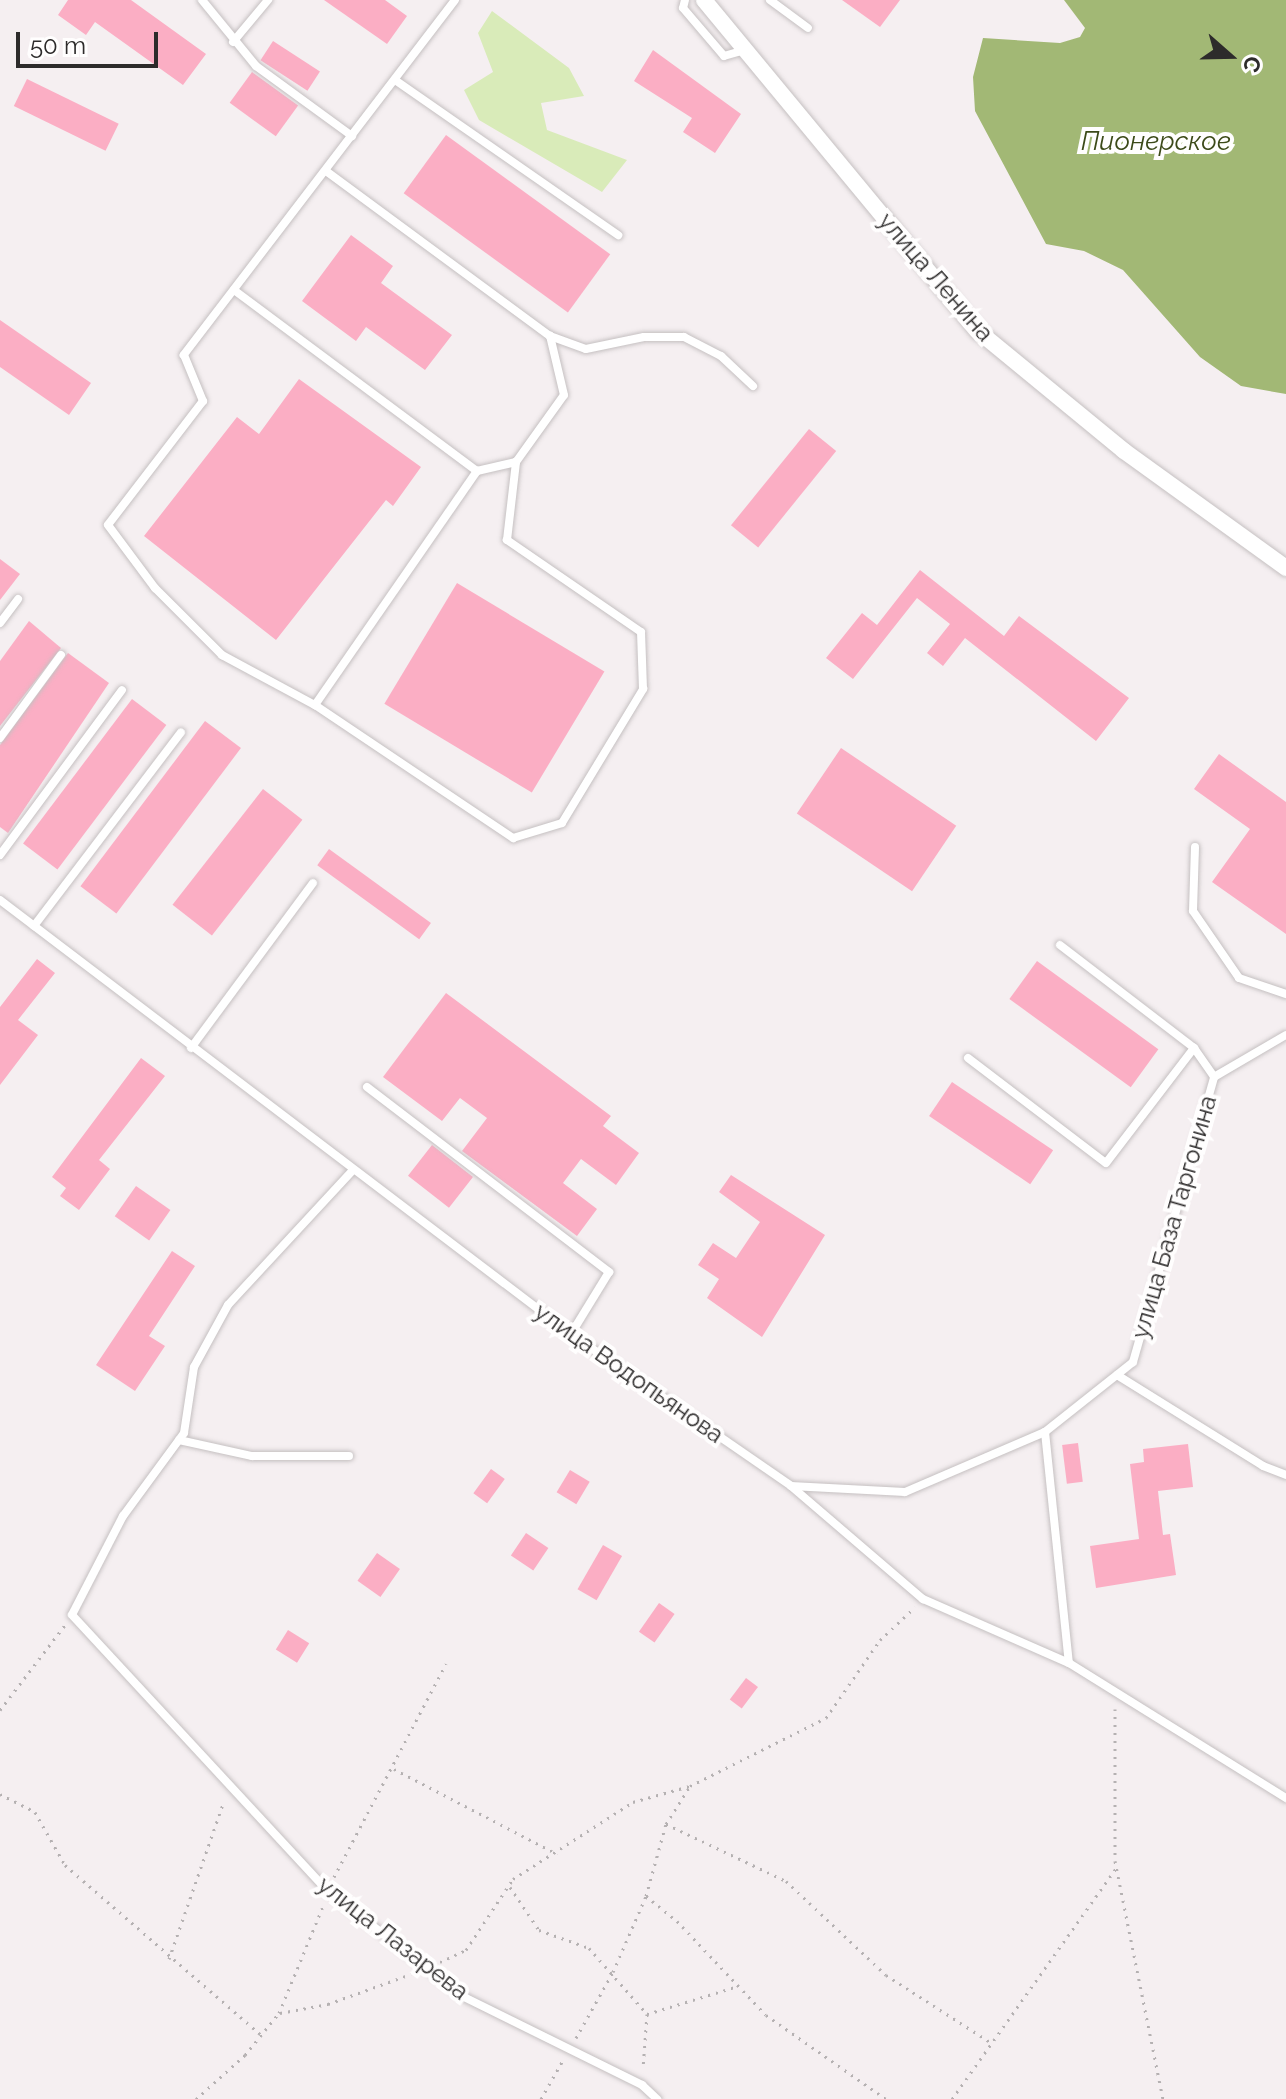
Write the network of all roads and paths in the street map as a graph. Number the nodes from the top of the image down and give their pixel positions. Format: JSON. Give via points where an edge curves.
{"nodes":[{"id":1,"x":202,"y":0,"type":"edge"},
{"id":2,"x":268,"y":0,"type":"edge"},
{"id":3,"x":455,"y":0,"type":"edge"},
{"id":4,"x":685,"y":0,"type":"edge"},
{"id":5,"x":704,"y":0,"type":"edge"},
{"id":6,"x":770,"y":0,"type":"edge"},
{"id":7,"x":808,"y":28,"type":"dead end"},
{"id":8,"x":233,"y":42,"type":"junction"},
{"id":9,"x":745,"y":50,"type":"junction"},
{"id":10,"x":395,"y":80,"type":"junction"},
{"id":11,"x":352,"y":136,"type":"junction"},
{"id":12,"x":326,"y":171,"type":"junction"},
{"id":13,"x":618,"y":235,"type":"dead end"},
{"id":14,"x":234,"y":290,"type":"junction"},
{"id":15,"x":550,"y":336,"type":"junction"},
{"id":16,"x":753,"y":386,"type":"dead end"},
{"id":17,"x":516,"y":462,"type":"junction"},
{"id":18,"x":477,"y":471,"type":"junction"},
{"id":19,"x":1286,"y":568,"type":"edge"},
{"id":20,"x":18,"y":599,"type":"dead end"},
{"id":21,"x":0,"y":623,"type":"edge"},
{"id":22,"x":61,"y":655,"type":"dead end"},
{"id":23,"x":122,"y":690,"type":"dead end"},
{"id":24,"x":315,"y":705,"type":"junction"},
{"id":25,"x":181,"y":732,"type":"dead end"},
{"id":26,"x":0,"y":738,"type":"edge"},
{"id":27,"x":1195,"y":847,"type":"dead end"},
{"id":28,"x":0,"y":855,"type":"edge"},
{"id":29,"x":313,"y":883,"type":"dead end"},
{"id":30,"x":0,"y":900,"type":"edge"},
{"id":31,"x":34,"y":926,"type":"junction"},
{"id":32,"x":1060,"y":945,"type":"dead end"},
{"id":33,"x":1286,"y":994,"type":"edge"},
{"id":34,"x":1286,"y":1035,"type":"edge"},
{"id":35,"x":191,"y":1048,"type":"junction"},
{"id":36,"x":1194,"y":1048,"type":"junction"},
{"id":37,"x":968,"y":1058,"type":"dead end"},
{"id":38,"x":1214,"y":1077,"type":"junction"},
{"id":39,"x":367,"y":1087,"type":"dead end"},
{"id":40,"x":353,"y":1170,"type":"junction"},
{"id":41,"x":571,"y":1334,"type":"junction"},
{"id":42,"x":1117,"y":1375,"type":"junction"},
{"id":43,"x":1045,"y":1432,"type":"junction"},
{"id":44,"x":179,"y":1440,"type":"junction"},
{"id":45,"x":349,"y":1456,"type":"dead end"},
{"id":46,"x":1286,"y":1475,"type":"edge"},
{"id":47,"x":791,"y":1486,"type":"junction"},
{"id":48,"x":923,"y":1599,"type":"junction"},
{"id":49,"x":72,"y":1615,"type":"junction"},
{"id":50,"x":1069,"y":1663,"type":"junction"},
{"id":51,"x":446,"y":1664,"type":"dead end"},
{"id":52,"x":1115,"y":1693,"type":"junction"},
{"id":53,"x":0,"y":1710,"type":"edge"},
{"id":54,"x":392,"y":1768,"type":"junction"},
{"id":55,"x":229,"y":1786,"type":"junction"},
{"id":56,"x":690,"y":1786,"type":"junction"},
{"id":57,"x":0,"y":1794,"type":"edge"},
{"id":58,"x":1286,"y":1798,"type":"edge"},
{"id":59,"x":666,"y":1824,"type":"junction"},
{"id":60,"x":557,"y":1854,"type":"junction"},
{"id":61,"x":1116,"y":1868,"type":"junction"},
{"id":62,"x":509,"y":1885,"type":"junction"},
{"id":63,"x":328,"y":1891,"type":"junction"},
{"id":64,"x":646,"y":1896,"type":"junction"},
{"id":65,"x":169,"y":1959,"type":"junction"},
{"id":66,"x":429,"y":1967,"type":"junction"},
{"id":67,"x":613,"y":1972,"type":"junction"},
{"id":68,"x":738,"y":1986,"type":"junction"},
{"id":69,"x":279,"y":2013,"type":"junction"},
{"id":70,"x":647,"y":2014,"type":"junction"},
{"id":71,"x":261,"y":2035,"type":"junction"},
{"id":72,"x":993,"y":2044,"type":"junction"},
{"id":73,"x":571,"y":2047,"type":"junction"},
{"id":74,"x":642,"y":2085,"type":"junction"},
{"id":75,"x":196,"y":2099,"type":"edge"},
{"id":76,"x":541,"y":2099,"type":"edge"},
{"id":77,"x":657,"y":2099,"type":"edge"},
{"id":78,"x":886,"y":2099,"type":"edge"},
{"id":79,"x":952,"y":2099,"type":"edge"},
{"id":80,"x":1163,"y":2099,"type":"edge"}],
"edges":[{"from":1,"to":8,"type":"lane"},
{"from":2,"to":8,"type":"lane"},
{"from":3,"to":10,"type":"lane"},
{"from":4,"to":9,"type":"lane","via":[[683,8],[724,56]]},
{"from":5,"to":9,"type":"street","name":"улица Ленина"},
{"from":6,"to":7,"type":"lane"},
{"from":8,"to":11,"type":"lane","via":[[256,66]]},
{"from":9,"to":19,"type":"street","name":"улица Ленина","via":[[978,331],[1124,451]]},
{"from":10,"to":11,"type":"lane"},
{"from":10,"to":13,"type":"lane"},
{"from":11,"to":12,"type":"lane"},
{"from":12,"to":14,"type":"lane"},
{"from":12,"to":15,"type":"lane"},
{"from":14,"to":18,"type":"lane"},
{"from":14,"to":24,"type":"lane","via":[[184,355],[203,401],[108,525],[155,588],[222,655]]},
{"from":15,"to":16,"type":"lane","via":[[586,349],[644,337],[684,337],[721,356]]},
{"from":15,"to":17,"type":"lane","via":[[564,395]]},
{"from":17,"to":18,"type":"lane"},
{"from":17,"to":24,"type":"lane","via":[[507,540],[641,632],[643,689],[562,823],[513,838]]},
{"from":18,"to":24,"type":"lane"},
{"from":20,"to":21,"type":"lane"},
{"from":22,"to":26,"type":"lane"},
{"from":23,"to":28,"type":"lane"},
{"from":25,"to":31,"type":"lane"},
{"from":27,"to":33,"type":"lane","via":[[1193,911],[1239,978]]},
{"from":29,"to":35,"type":"lane"},
{"from":30,"to":31,"type":"lane","name":"улица Водопьянова"},
{"from":31,"to":35,"type":"lane","name":"улица Водопьянова"},
{"from":32,"to":36,"type":"lane"},
{"from":34,"to":38,"type":"lane"},
{"from":35,"to":40,"type":"lane","name":"улица Водопьянова"},
{"from":36,"to":37,"type":"lane","via":[[1106,1163]]},
{"from":36,"to":38,"type":"lane"},
{"from":38,"to":42,"type":"lane","name":"улица База Таргонина","via":[[1133,1362]]},
{"from":39,"to":41,"type":"lane","via":[[609,1272]]},
{"from":40,"to":41,"type":"lane","name":"улица Водопьянова"},
{"from":40,"to":44,"type":"lane","via":[[228,1305],[194,1367]]},
{"from":41,"to":47,"type":"lane","name":"улица Водопьянова"},
{"from":42,"to":43,"type":"lane","name":"улица База Таргонина"},
{"from":42,"to":46,"type":"lane"},
{"from":43,"to":47,"type":"lane","name":"улица База Таргонина","via":[[905,1492]]},
{"from":43,"to":50,"type":"lane"},
{"from":44,"to":45,"type":"lane","via":[[252,1456]]},
{"from":44,"to":49,"type":"lane","via":[[123,1516]]},
{"from":47,"to":48,"type":"lane","name":"улица Водопьянова"},
{"from":48,"to":50,"type":"lane","name":"улица Водопьянова"},
{"from":48,"to":56,"type":"path","via":[[880,1640],[826,1718]]},
{"from":49,"to":53,"type":"path"},
{"from":49,"to":55,"type":"lane","name":"улица Лазарева"},
{"from":50,"to":52,"type":"lane","name":"улица Водопьянова"},
{"from":51,"to":54,"type":"path"},
{"from":52,"to":58,"type":"lane","name":"улица Водопьянова"},
{"from":52,"to":61,"type":"path"},
{"from":54,"to":60,"type":"path"},
{"from":54,"to":63,"type":"path"},
{"from":55,"to":63,"type":"lane","name":"улица Лазарева"},
{"from":55,"to":65,"type":"path"},
{"from":56,"to":59,"type":"path"},
{"from":56,"to":60,"type":"path","via":[[633,1802]]},
{"from":57,"to":65,"type":"path","via":[[35,1812],[65,1865]]},
{"from":59,"to":64,"type":"path"},
{"from":59,"to":72,"type":"path","via":[[786,1881],[886,1975]]},
{"from":60,"to":62,"type":"path"},
{"from":61,"to":72,"type":"path"},
{"from":61,"to":80,"type":"path"},
{"from":62,"to":66,"type":"path","via":[[466,1950]]},
{"from":62,"to":67,"type":"path","via":[[539,1930],[589,1948]]},
{"from":63,"to":66,"type":"lane","name":"улица Лазарева"},
{"from":63,"to":69,"type":"path"},
{"from":64,"to":67,"type":"path"},
{"from":64,"to":68,"type":"path"},
{"from":65,"to":71,"type":"path"},
{"from":66,"to":69,"type":"path","via":[[328,2004]]},
{"from":66,"to":73,"type":"lane","name":"улица Лазарева","via":[[476,2004]]},
{"from":67,"to":70,"type":"path"},
{"from":67,"to":73,"type":"path"},
{"from":68,"to":70,"type":"path"},
{"from":68,"to":78,"type":"path","via":[[766,2015]]},
{"from":69,"to":71,"type":"path"},
{"from":70,"to":74,"type":"path"},
{"from":71,"to":75,"type":"path"},
{"from":72,"to":79,"type":"path"},
{"from":73,"to":74,"type":"lane","name":"улица Лазарева"},
{"from":73,"to":76,"type":"path"},
{"from":74,"to":77,"type":"lane","name":"улица Лазарева"}]}
